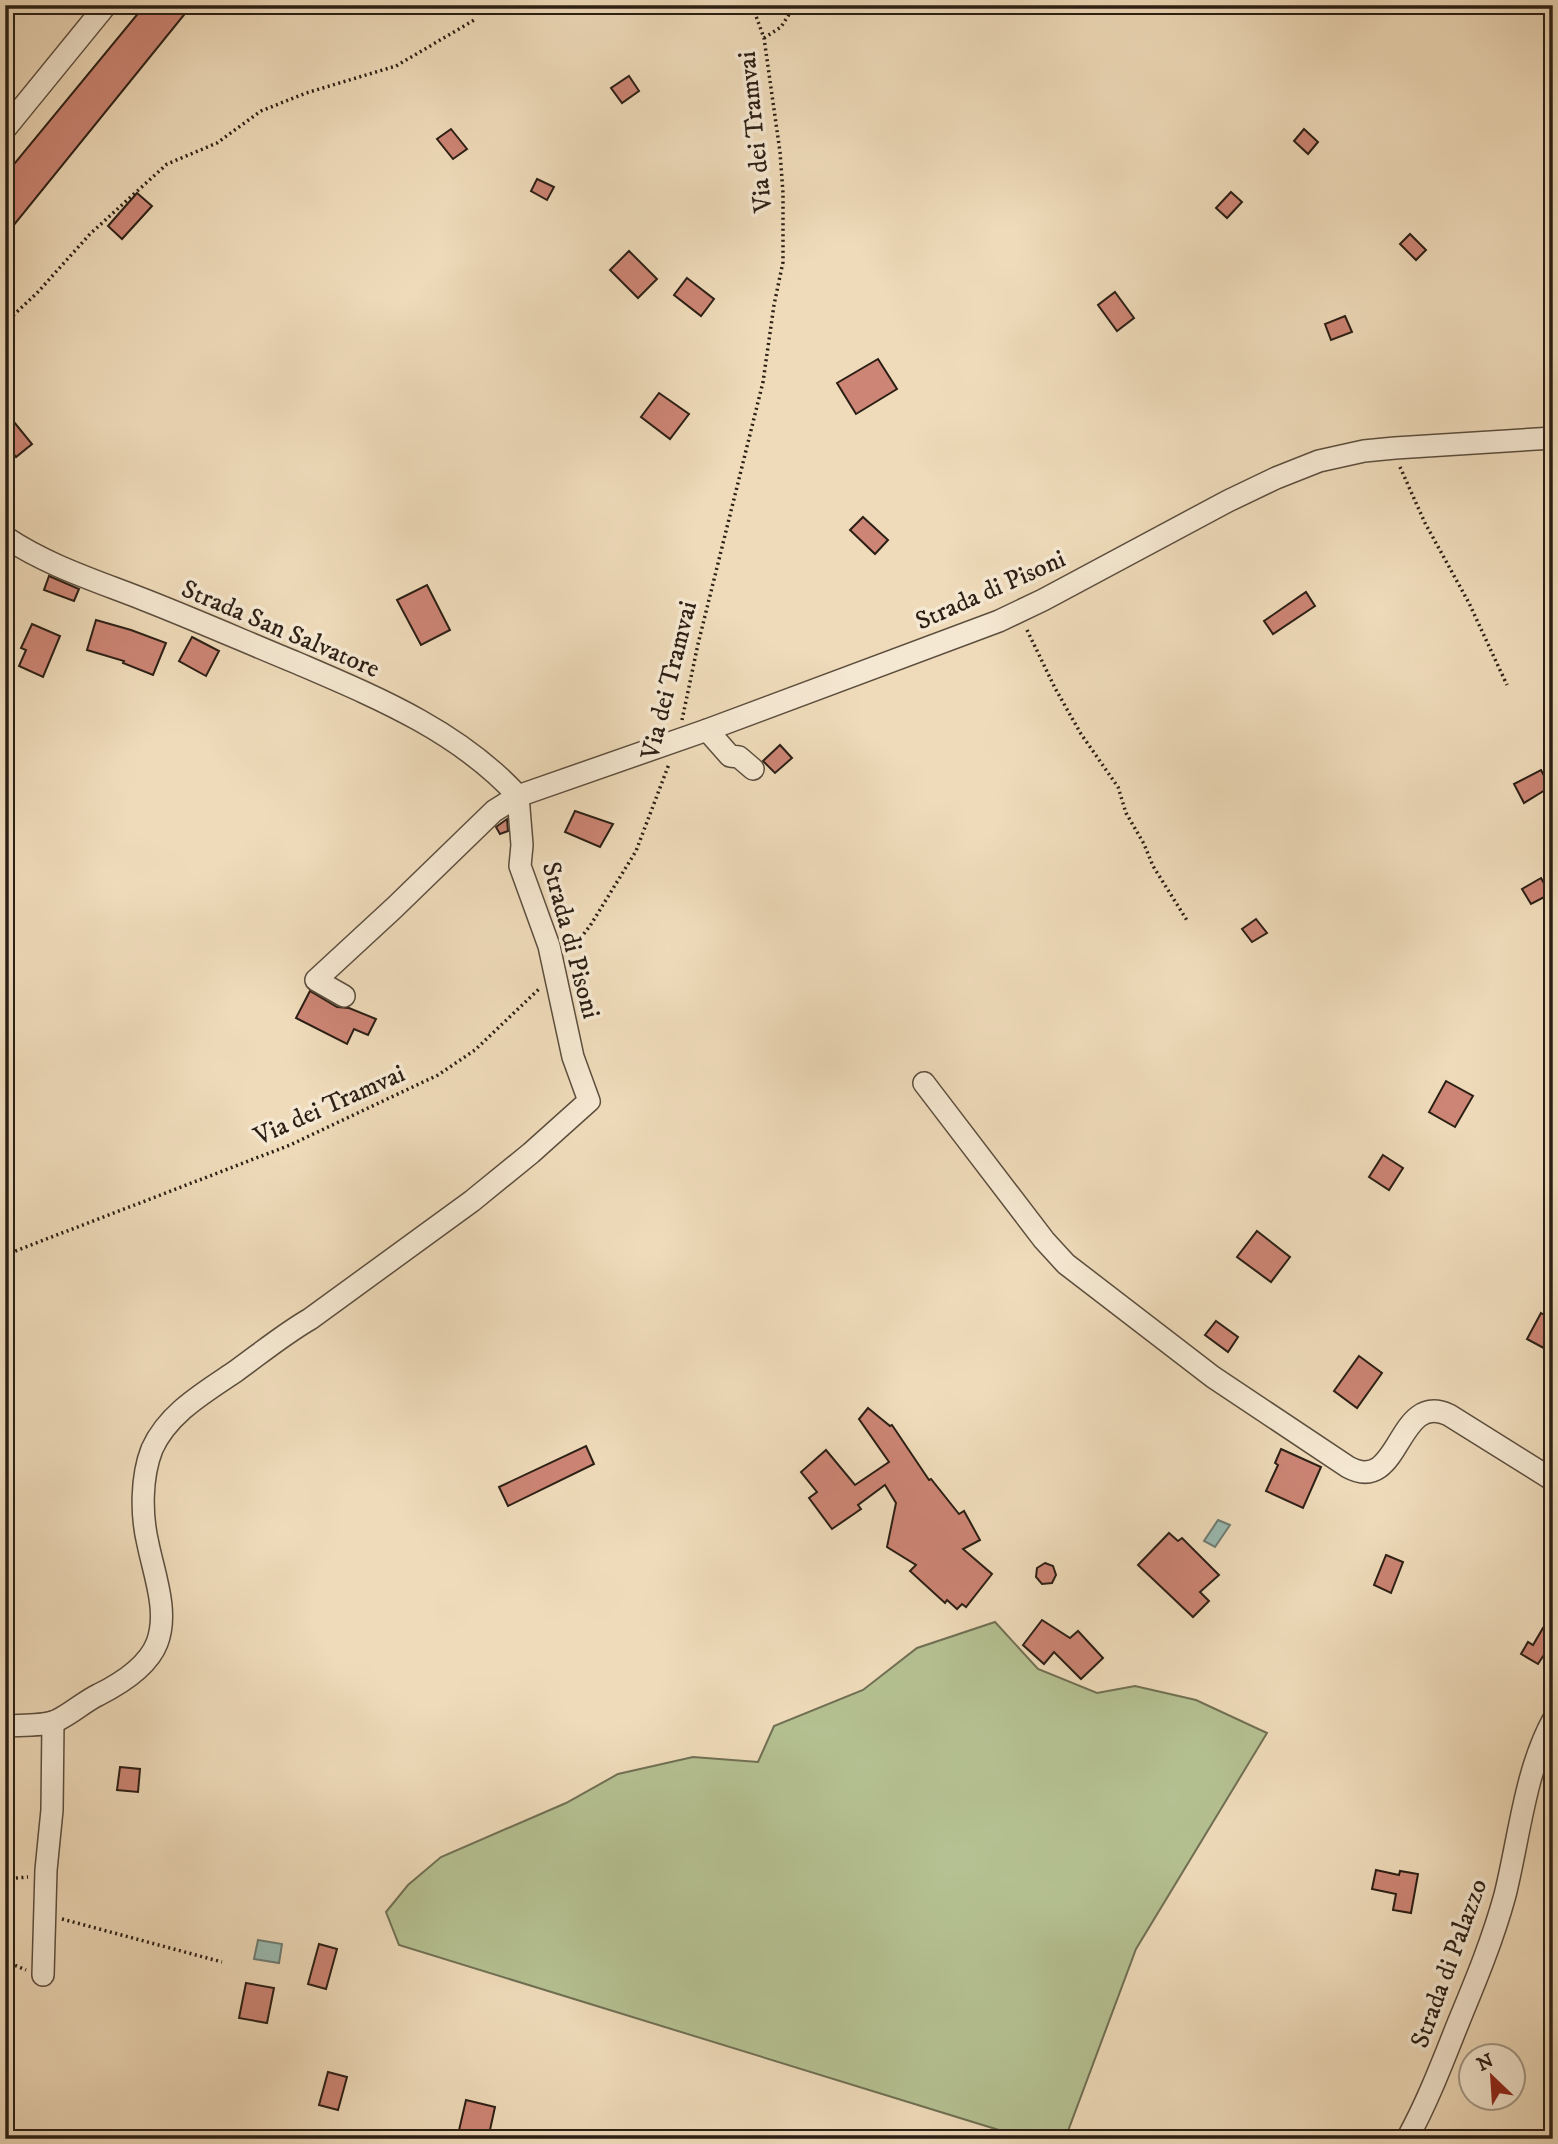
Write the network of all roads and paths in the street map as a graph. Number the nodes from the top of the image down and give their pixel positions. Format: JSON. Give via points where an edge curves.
{"nodes":[{"id":1,"x":106,"y":5,"type":"edge"},
{"id":2,"x":752,"y":5,"type":"edge"},
{"id":3,"x":795,"y":5,"type":"edge"},
{"id":4,"x":476,"y":19,"type":"dead end"},
{"id":5,"x":764,"y":38,"type":"junction"},
{"id":6,"x":5,"y":129,"type":"edge"},
{"id":7,"x":5,"y":323,"type":"edge"},
{"id":8,"x":1553,"y":438,"type":"edge"},
{"id":9,"x":1395,"y":448,"type":"junction"},
{"id":10,"x":5,"y":537,"type":"edge"},
{"id":11,"x":1017,"y":613,"type":"junction"},
{"id":12,"x":1507,"y":685,"type":"dead end"},
{"id":13,"x":706,"y":730,"type":"junction"},
{"id":14,"x":678,"y":739,"type":"junction"},
{"id":15,"x":753,"y":769,"type":"dead end"},
{"id":16,"x":518,"y":796,"type":"junction"},
{"id":17,"x":1188,"y":922,"type":"dead end"},
{"id":18,"x":555,"y":975,"type":"junction"},
{"id":19,"x":344,"y":996,"type":"dead end"},
{"id":20,"x":924,"y":1083,"type":"dead end"},
{"id":21,"x":5,"y":1255,"type":"edge"},
{"id":22,"x":1553,"y":1480,"type":"edge"},
{"id":23,"x":1553,"y":1720,"type":"edge"},
{"id":24,"x":53,"y":1722,"type":"junction"},
{"id":25,"x":5,"y":1726,"type":"edge"},
{"id":26,"x":45,"y":1914,"type":"junction"},
{"id":27,"x":222,"y":1962,"type":"dead end"},
{"id":28,"x":43,"y":1975,"type":"dead end"},
{"id":29,"x":1407,"y":2139,"type":"edge"}],
"edges":[{"from":1,"to":6,"type":"street"},
{"from":2,"to":5,"type":"path","name":"Via dei Tramvai"},
{"from":3,"to":5,"type":"path","via":[[781,27]]},
{"from":4,"to":7,"type":"path","via":[[396,66],[261,111],[217,143],[167,163],[90,234]]},
{"from":5,"to":14,"type":"path","name":"Via dei Tramvai","via":[[782,182],[783,262],[763,382]]},
{"from":8,"to":9,"type":"street","name":"Strada di Pisoni"},
{"from":9,"to":11,"type":"street","name":"Strada di Pisoni","via":[[1342,455],[1276,478]]},
{"from":9,"to":12,"type":"path","via":[[1405,482]]},
{"from":10,"to":16,"type":"street","name":"Strada San Salvatore","via":[[58,566],[346,684],[447,736]]},
{"from":11,"to":13,"type":"street","name":"Strada di Pisoni"},
{"from":11,"to":17,"type":"path","via":[[1081,734],[1118,788],[1153,866]]},
{"from":13,"to":14,"type":"street","name":"Strada di Pisoni"},
{"from":13,"to":15,"type":"street","via":[[730,756],[739,757]]},
{"from":14,"to":16,"type":"street","name":"Strada di Pisoni"},
{"from":14,"to":18,"type":"path","name":"Via dei Tramvai","via":[[636,851]]},
{"from":16,"to":18,"type":"street","name":"Strada di Pisoni","via":[[520,866]]},
{"from":16,"to":19,"type":"street","via":[[494,811],[316,980]]},
{"from":18,"to":21,"type":"path","name":"Via dei Tramvai","via":[[475,1050],[438,1075],[290,1145]]},
{"from":18,"to":24,"type":"street","name":"Strada di Pisoni","via":[[573,1056],[589,1101],[472,1201],[205,1391],[164,1429],[148,1459],[144,1485],[146,1533],[159,1588],[158,1640],[133,1673]]},
{"from":20,"to":22,"type":"street","via":[[1066,1264],[1213,1377],[1348,1467],[1362,1474],[1376,1471],[1417,1417],[1435,1410]]},
{"from":23,"to":29,"type":"street","name":"Strada di Palazzo","via":[[1537,1756],[1492,1937]]},
{"from":24,"to":25,"type":"street"},
{"from":24,"to":26,"type":"street"},
{"from":26,"to":27,"type":"path"},
{"from":26,"to":28,"type":"street"}]}
